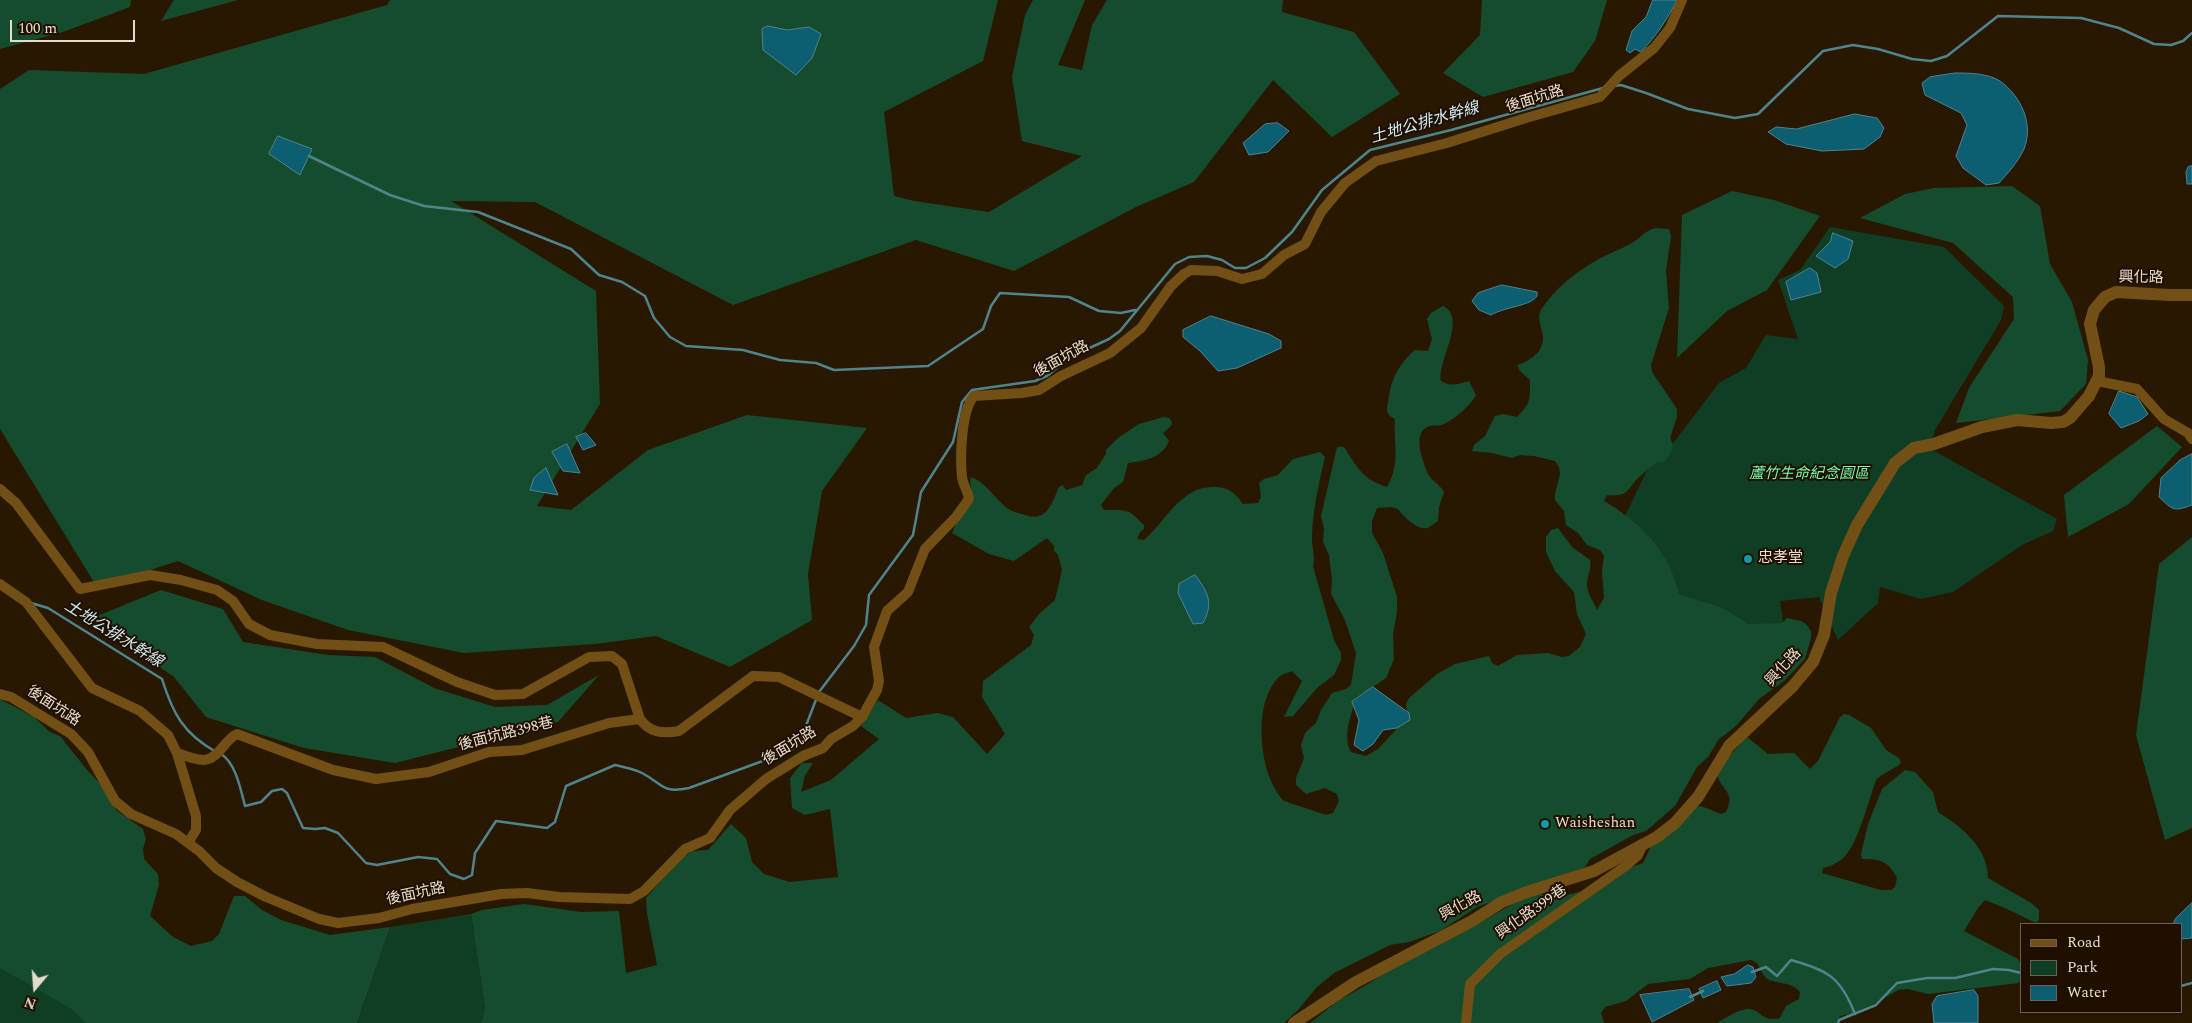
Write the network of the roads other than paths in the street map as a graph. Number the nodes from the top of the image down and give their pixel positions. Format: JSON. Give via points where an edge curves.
{"nodes":[{"id":1,"x":1682,"y":0,"type":"edge"},
{"id":2,"x":2192,"y":295,"type":"edge"},
{"id":3,"x":2097,"y":381,"type":"junction"},
{"id":4,"x":2192,"y":439,"type":"edge"},
{"id":5,"x":0,"y":488,"type":"edge"},
{"id":6,"x":0,"y":584,"type":"edge"},
{"id":7,"x":0,"y":694,"type":"edge"},
{"id":8,"x":862,"y":717,"type":"junction"},
{"id":9,"x":640,"y":719,"type":"junction"},
{"id":10,"x":177,"y":753,"type":"junction"},
{"id":11,"x":188,"y":843,"type":"junction"},
{"id":12,"x":1643,"y":844,"type":"junction"},
{"id":13,"x":1294,"y":1023,"type":"edge"},
{"id":14,"x":1466,"y":1023,"type":"edge"}],
"edges":[{"from":1,"to":8,"type":"street","name":"後面坑路","via":[[1670,28],[1654,48],[1612,82],[1603,94],[1447,143],[1376,161],[1345,183],[1321,212],[1304,244],[1284,255],[1262,274],[1242,279],[1217,271],[1191,270],[1171,286],[1141,328],[1110,352],[1039,390],[974,396],[966,408],[964,434],[962,476],[969,499],[925,549],[908,592],[887,611],[874,647],[879,681],[877,690]]},
{"from":2,"to":3,"type":"street","name":"興化路","via":[[2116,292],[2105,298],[2094,310],[2090,324],[2100,367]]},
{"from":3,"to":4,"type":"street","via":[[2137,389],[2164,419],[2188,433]]},
{"from":3,"to":12,"type":"street","name":"興化路","via":[[2080,409],[2063,422],[2017,420],[1982,427],[1914,448],[1895,463],[1857,525],[1844,556],[1831,593],[1824,635],[1813,662],[1793,686],[1729,746],[1684,815]]},
{"from":5,"to":9,"type":"street","via":[[16,503],[80,589],[150,576],[181,580],[217,590],[233,601],[249,624],[270,635],[317,644],[383,647],[457,682],[495,695],[523,694],[589,657],[612,656],[622,664]]},
{"from":6,"to":10,"type":"street","via":[[26,602],[92,688],[140,711],[168,736]]},
{"from":7,"to":11,"type":"street","name":"後面坑路","via":[[72,734],[88,752],[115,801],[131,814],[176,834]]},
{"from":8,"to":9,"type":"street","via":[[779,677],[753,676],[679,731],[664,734],[646,728]]},
{"from":8,"to":11,"type":"street","name":"後面坑路","via":[[823,748],[803,756],[766,779],[730,810],[710,838],[685,850],[644,891],[630,900],[501,894],[338,924],[266,898],[216,868]]},
{"from":9,"to":10,"type":"street","name":"後面坑路398巷","via":[[609,723],[522,750],[489,752],[429,772],[376,780],[333,770],[237,734],[214,757],[203,760]]},
{"from":10,"to":11,"type":"street","via":[[196,816],[196,830]]},
{"from":12,"to":13,"type":"street","name":"興化路","via":[[1594,871],[1502,902],[1356,982]]},
{"from":12,"to":14,"type":"street","name":"興化路399巷","via":[[1638,855],[1627,865],[1500,954],[1470,984]]}]}
